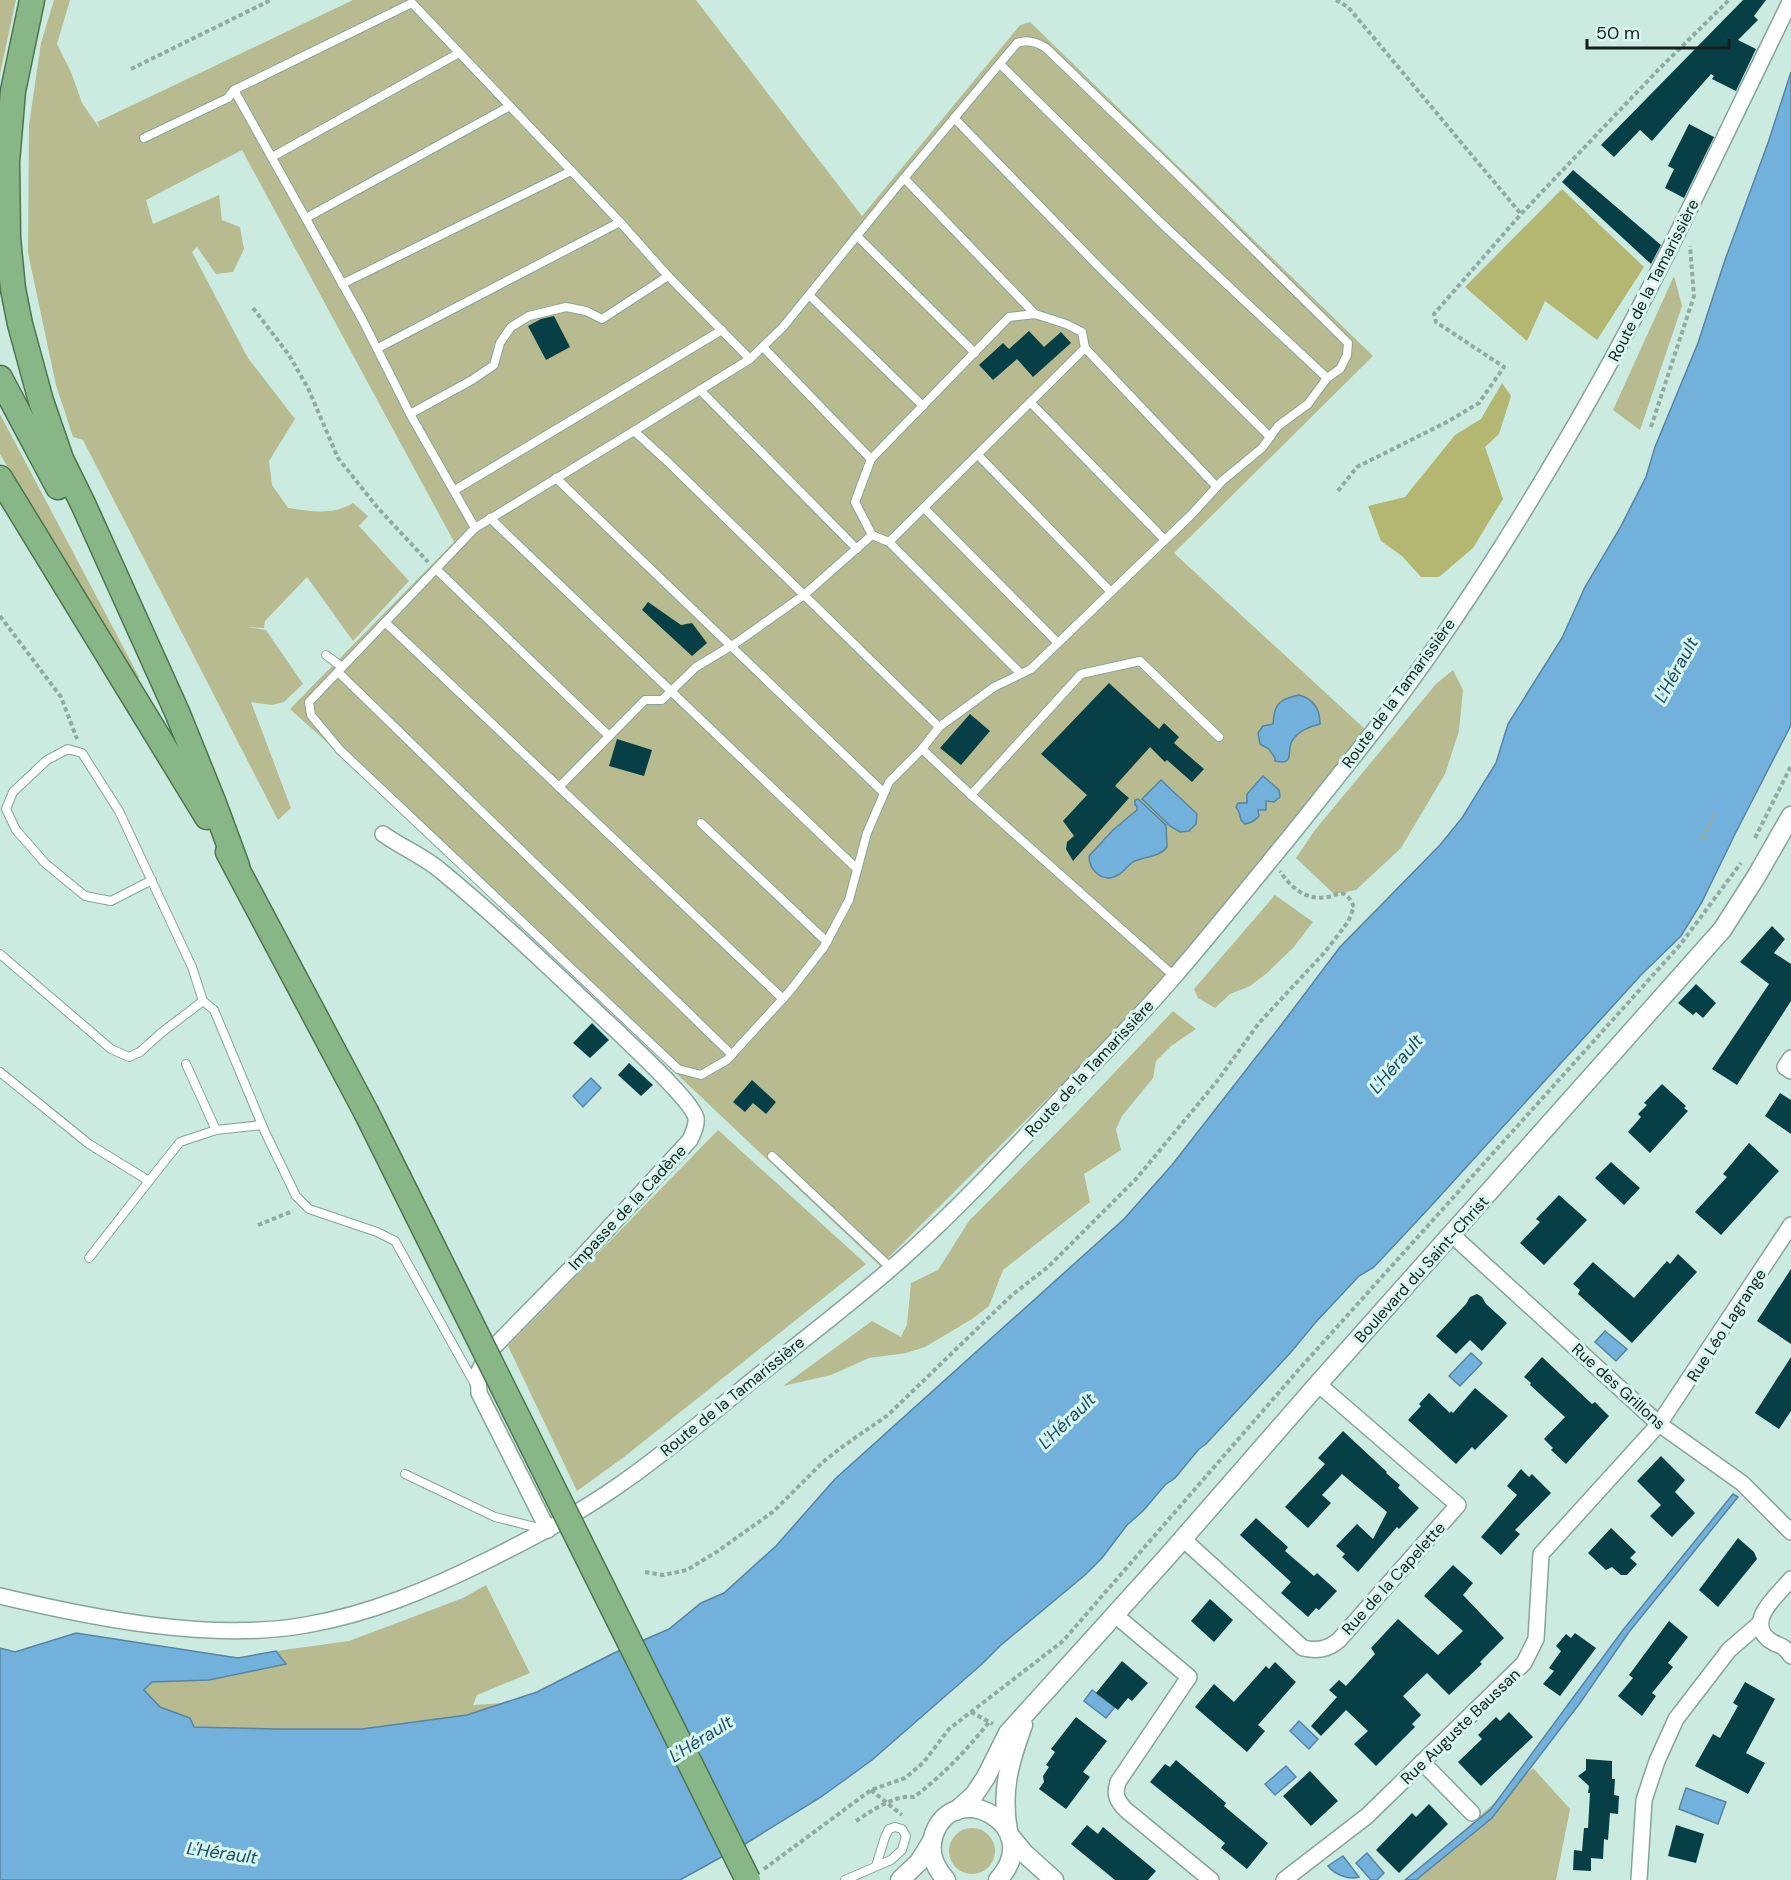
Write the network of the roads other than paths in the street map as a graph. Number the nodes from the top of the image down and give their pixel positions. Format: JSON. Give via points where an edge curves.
{"nodes":[{"id":1,"x":32,"y":0,"type":"edge"},
{"id":2,"x":1791,"y":0,"type":"edge"},
{"id":3,"x":459,"y":53,"type":"junction"},
{"id":4,"x":1000,"y":64,"type":"junction"},
{"id":5,"x":234,"y":90,"type":"junction"},
{"id":6,"x":510,"y":106,"type":"junction"},
{"id":7,"x":954,"y":118,"type":"junction"},
{"id":8,"x":144,"y":138,"type":"dead end"},
{"id":9,"x":272,"y":158,"type":"junction"},
{"id":10,"x":571,"y":171,"type":"junction"},
{"id":11,"x":904,"y":178,"type":"junction"},
{"id":12,"x":306,"y":218,"type":"junction"},
{"id":13,"x":620,"y":222,"type":"junction"},
{"id":14,"x":857,"y":236,"type":"junction"},
{"id":15,"x":668,"y":276,"type":"junction"},
{"id":16,"x":342,"y":284,"type":"junction"},
{"id":17,"x":809,"y":295,"type":"junction"},
{"id":18,"x":1035,"y":314,"type":"junction"},
{"id":19,"x":722,"y":330,"type":"junction"},
{"id":20,"x":763,"y":346,"type":"junction"},
{"id":21,"x":378,"y":348,"type":"junction"},
{"id":22,"x":1085,"y":348,"type":"junction"},
{"id":23,"x":975,"y":353,"type":"junction"},
{"id":24,"x":750,"y":359,"type":"junction"},
{"id":25,"x":0,"y":378,"type":"edge"},
{"id":26,"x":1327,"y":378,"type":"junction"},
{"id":27,"x":700,"y":390,"type":"junction"},
{"id":28,"x":1031,"y":403,"type":"junction"},
{"id":29,"x":923,"y":406,"type":"junction"},
{"id":30,"x":410,"y":414,"type":"junction"},
{"id":31,"x":634,"y":431,"type":"junction"},
{"id":32,"x":1270,"y":437,"type":"junction"},
{"id":33,"x":978,"y":455,"type":"junction"},
{"id":34,"x":871,"y":459,"type":"junction"},
{"id":35,"x":0,"y":478,"type":"edge"},
{"id":36,"x":556,"y":478,"type":"junction"},
{"id":37,"x":1217,"y":487,"type":"junction"},
{"id":38,"x":455,"y":490,"type":"junction"},
{"id":39,"x":924,"y":508,"type":"junction"},
{"id":40,"x":490,"y":518,"type":"junction"},
{"id":41,"x":476,"y":528,"type":"junction"},
{"id":42,"x":872,"y":536,"type":"junction"},
{"id":43,"x":1165,"y":540,"type":"junction"},
{"id":44,"x":889,"y":542,"type":"junction"},
{"id":45,"x":857,"y":549,"type":"junction"},
{"id":46,"x":436,"y":569,"type":"junction"},
{"id":47,"x":1111,"y":592,"type":"junction"},
{"id":48,"x":804,"y":595,"type":"junction"},
{"id":49,"x":385,"y":622,"type":"junction"},
{"id":50,"x":1058,"y":643,"type":"junction"},
{"id":51,"x":730,"y":646,"type":"junction"},
{"id":52,"x":327,"y":655,"type":"dead end"},
{"id":53,"x":340,"y":670,"type":"junction"},
{"id":54,"x":1021,"y":674,"type":"junction"},
{"id":55,"x":671,"y":692,"type":"junction"},
{"id":56,"x":177,"y":712,"type":"junction"},
{"id":57,"x":939,"y":727,"type":"junction"},
{"id":58,"x":609,"y":736,"type":"junction"},
{"id":59,"x":1218,"y":737,"type":"dead end"},
{"id":60,"x":922,"y":749,"type":"junction"},
{"id":61,"x":559,"y":788,"type":"junction"},
{"id":62,"x":884,"y":794,"type":"junction"},
{"id":63,"x":971,"y":795,"type":"junction"},
{"id":64,"x":1791,"y":816,"type":"edge"},
{"id":65,"x":701,"y":823,"type":"dead end"},
{"id":66,"x":383,"y":834,"type":"dead end"},
{"id":67,"x":237,"y":866,"type":"junction"},
{"id":68,"x":857,"y":869,"type":"junction"},
{"id":69,"x":152,"y":880,"type":"junction"},
{"id":70,"x":827,"y":942,"type":"junction"},
{"id":71,"x":0,"y":954,"type":"edge"},
{"id":72,"x":1174,"y":976,"type":"junction"},
{"id":73,"x":783,"y":999,"type":"junction"},
{"id":74,"x":203,"y":1001,"type":"junction"},
{"id":75,"x":732,"y":1054,"type":"junction"},
{"id":76,"x":1791,"y":1058,"type":"edge"},
{"id":77,"x":186,"y":1064,"type":"dead end"},
{"id":78,"x":1791,"y":1071,"type":"edge"},
{"id":79,"x":0,"y":1072,"type":"edge"},
{"id":80,"x":262,"y":1125,"type":"junction"},
{"id":81,"x":216,"y":1130,"type":"junction"},
{"id":82,"x":772,"y":1156,"type":"dead end"},
{"id":83,"x":149,"y":1181,"type":"junction"},
{"id":84,"x":1791,"y":1225,"type":"edge"},
{"id":85,"x":1451,"y":1234,"type":"junction"},
{"id":86,"x":89,"y":1258,"type":"dead end"},
{"id":87,"x":891,"y":1268,"type":"junction"},
{"id":88,"x":1318,"y":1384,"type":"junction"},
{"id":89,"x":479,"y":1393,"type":"junction"},
{"id":90,"x":1659,"y":1424,"type":"junction"},
{"id":91,"x":405,"y":1474,"type":"dead end"},
{"id":92,"x":548,"y":1530,"type":"junction"},
{"id":93,"x":1791,"y":1532,"type":"edge"},
{"id":94,"x":1183,"y":1539,"type":"junction"},
{"id":95,"x":1791,"y":1579,"type":"edge"},
{"id":96,"x":0,"y":1596,"type":"edge"},
{"id":97,"x":1115,"y":1615,"type":"junction"},
{"id":98,"x":1759,"y":1624,"type":"junction"},
{"id":99,"x":1789,"y":1649,"type":"edge"},
{"id":100,"x":1030,"y":1708,"type":"junction"},
{"id":101,"x":1422,"y":1762,"type":"junction"},
{"id":102,"x":956,"y":1811,"type":"junction"},
{"id":103,"x":1472,"y":1812,"type":"dead end"},
{"id":104,"x":1009,"y":1834,"type":"junction"},
{"id":105,"x":932,"y":1841,"type":"junction"},
{"id":106,"x":876,"y":1866,"type":"junction"},
{"id":107,"x":753,"y":1877,"type":"edge"},
{"id":108,"x":845,"y":1880,"type":"edge"},
{"id":109,"x":900,"y":1880,"type":"edge"},
{"id":110,"x":946,"y":1880,"type":"edge"},
{"id":111,"x":998,"y":1880,"type":"edge"},
{"id":112,"x":1054,"y":1880,"type":"edge"},
{"id":113,"x":1211,"y":1880,"type":"edge"},
{"id":114,"x":1284,"y":1880,"type":"edge"},
{"id":115,"x":1639,"y":1880,"type":"edge"}],
"edges":[{"from":1,"to":56,"type":"highway","via":[[13,91],[7,162],[8,237],[20,324],[61,459]]},
{"from":2,"to":72,"type":"street","name":"Route de la Tamarissière","via":[[1687,216],[1618,348],[1490,565],[1391,709]]},
{"from":3,"to":5,"type":"lane","via":[[412,3]]},
{"from":3,"to":6,"type":"lane"},
{"from":3,"to":9,"type":"lane"},
{"from":4,"to":7,"type":"lane"},
{"from":4,"to":26,"type":"lane","via":[[1159,221]]},
{"from":4,"to":26,"type":"lane","via":[[1017,43],[1039,43],[1164,160],[1348,343],[1340,369]]},
{"from":5,"to":8,"type":"lane","via":[[228,98]]},
{"from":5,"to":9,"type":"lane"},
{"from":6,"to":10,"type":"lane"},
{"from":6,"to":12,"type":"lane"},
{"from":7,"to":11,"type":"lane"},
{"from":7,"to":32,"type":"lane"},
{"from":9,"to":12,"type":"lane"},
{"from":10,"to":13,"type":"lane"},
{"from":10,"to":16,"type":"lane"},
{"from":11,"to":14,"type":"lane"},
{"from":11,"to":18,"type":"lane"},
{"from":12,"to":16,"type":"lane"},
{"from":13,"to":15,"type":"lane"},
{"from":13,"to":21,"type":"lane"},
{"from":14,"to":17,"type":"lane"},
{"from":14,"to":23,"type":"lane"},
{"from":15,"to":19,"type":"lane"},
{"from":15,"to":30,"type":"lane","via":[[602,318],[567,307],[529,316],[512,327],[500,343],[494,365]]},
{"from":16,"to":21,"type":"lane"},
{"from":17,"to":20,"type":"lane"},
{"from":17,"to":29,"type":"lane"},
{"from":18,"to":22,"type":"lane","via":[[1082,332]]},
{"from":18,"to":23,"type":"lane","via":[[1009,317]]},
{"from":19,"to":24,"type":"lane"},
{"from":19,"to":38,"type":"lane"},
{"from":20,"to":24,"type":"lane"},
{"from":20,"to":34,"type":"lane"},
{"from":21,"to":30,"type":"lane"},
{"from":22,"to":28,"type":"lane"},
{"from":22,"to":37,"type":"lane"},
{"from":23,"to":29,"type":"lane"},
{"from":24,"to":27,"type":"lane"},
{"from":25,"to":56,"type":"highway"},
{"from":26,"to":32,"type":"lane","via":[[1308,404],[1278,426]]},
{"from":27,"to":31,"type":"lane"},
{"from":27,"to":45,"type":"lane"},
{"from":28,"to":33,"type":"lane"},
{"from":28,"to":43,"type":"lane"},
{"from":29,"to":34,"type":"lane"},
{"from":30,"to":38,"type":"lane"},
{"from":31,"to":36,"type":"lane"},
{"from":31,"to":48,"type":"lane"},
{"from":32,"to":37,"type":"lane"},
{"from":33,"to":39,"type":"lane"},
{"from":33,"to":47,"type":"lane"},
{"from":34,"to":42,"type":"lane","via":[[855,502]]},
{"from":35,"to":67,"type":"highway"},
{"from":36,"to":40,"type":"lane"},
{"from":36,"to":51,"type":"lane"},
{"from":37,"to":43,"type":"lane"},
{"from":38,"to":41,"type":"lane"},
{"from":39,"to":44,"type":"lane"},
{"from":39,"to":50,"type":"lane"},
{"from":40,"to":41,"type":"lane"},
{"from":40,"to":55,"type":"lane"},
{"from":41,"to":46,"type":"lane"},
{"from":42,"to":44,"type":"lane"},
{"from":42,"to":45,"type":"lane"},
{"from":43,"to":47,"type":"lane"},
{"from":44,"to":54,"type":"lane"},
{"from":45,"to":48,"type":"lane"},
{"from":46,"to":49,"type":"lane"},
{"from":46,"to":58,"type":"lane"},
{"from":47,"to":50,"type":"lane"},
{"from":48,"to":51,"type":"lane"},
{"from":48,"to":57,"type":"lane"},
{"from":49,"to":53,"type":"lane"},
{"from":49,"to":61,"type":"lane"},
{"from":50,"to":54,"type":"lane"},
{"from":51,"to":55,"type":"lane","via":[[696,667]]},
{"from":51,"to":62,"type":"lane"},
{"from":52,"to":53,"type":"lane"},
{"from":53,"to":75,"type":"lane"},
{"from":53,"to":75,"type":"lane","via":[[309,702],[311,715],[340,750],[678,1070],[702,1075]]},
{"from":54,"to":57,"type":"lane","via":[[994,687]]},
{"from":55,"to":58,"type":"lane","via":[[662,700],[645,699]]},
{"from":55,"to":68,"type":"lane"},
{"from":56,"to":67,"type":"highway"},
{"from":57,"to":60,"type":"lane"},
{"from":58,"to":61,"type":"lane"},
{"from":59,"to":63,"type":"lane","via":[[1140,661],[1081,674]]},
{"from":60,"to":62,"type":"lane","via":[[889,782]]},
{"from":60,"to":63,"type":"lane"},
{"from":61,"to":73,"type":"lane"},
{"from":62,"to":68,"type":"lane"},
{"from":63,"to":72,"type":"lane"},
{"from":64,"to":85,"type":"street","name":"Boulevard du Saint-Christ","via":[[1722,930]]},
{"from":65,"to":70,"type":"lane"},
{"from":66,"to":89,"type":"street","name":"Impasse de la Cadène","via":[[439,869],[516,935],[655,1068],[693,1110],[696,1120],[690,1140],[489,1353],[478,1373]]},
{"from":67,"to":107,"type":"highway","bridge":true,"via":[[366,1112]]},
{"from":68,"to":70,"type":"lane","via":[[849,900]]},
{"from":69,"to":69,"type":"lane","via":[[119,811],[82,753],[68,749],[47,760],[12,792],[6,809],[16,830],[45,863],[85,897],[111,901]]},
{"from":69,"to":74,"type":"lane"},
{"from":70,"to":73,"type":"lane"},
{"from":71,"to":74,"type":"lane","via":[[111,1049],[129,1057]]},
{"from":72,"to":87,"type":"street","name":"Route de la Tamarissière","via":[[1011,1151]]},
{"from":73,"to":75,"type":"lane"},
{"from":74,"to":80,"type":"lane","via":[[214,1010]]},
{"from":76,"to":78,"type":"street","via":[[1785,1067]]},
{"from":77,"to":81,"type":"lane"},
{"from":79,"to":83,"type":"lane","via":[[89,1144]]},
{"from":80,"to":81,"type":"lane"},
{"from":80,"to":89,"type":"lane","via":[[296,1196],[309,1209],[395,1241]]},
{"from":81,"to":83,"type":"lane","via":[[180,1142]]},
{"from":82,"to":87,"type":"lane"},
{"from":83,"to":86,"type":"lane"},
{"from":84,"to":90,"type":"street","name":"Rue Léo Lagrange"},
{"from":85,"to":88,"type":"street","name":"Boulevard du Saint-Christ"},
{"from":85,"to":90,"type":"street","name":"Rue des Grillons"},
{"from":87,"to":92,"type":"street","name":"Route de la Tamarissière","via":[[629,1479]]},
{"from":88,"to":94,"type":"street","name":"Boulevard du Saint-Christ"},
{"from":88,"to":94,"type":"street","name":"Rue de la Capelette","via":[[1458,1505],[1339,1640],[1323,1650],[1303,1648]]},
{"from":89,"to":92,"type":"street"},
{"from":90,"to":93,"type":"street","name":"Rue des Grillons","via":[[1742,1483]]},
{"from":90,"to":101,"type":"street","name":"Rue Auguste Baussan","via":[[1541,1554],[1536,1639],[1524,1664]]},
{"from":91,"to":92,"type":"lane","via":[[495,1517]]},
{"from":92,"to":96,"type":"street","name":"Route de la Tamarissière","via":[[441,1584],[352,1615],[300,1626],[247,1631],[194,1629],[112,1619]]},
{"from":94,"to":97,"type":"street","name":"Boulevard du Saint-Christ"},
{"from":95,"to":98,"type":"street"},
{"from":97,"to":100,"type":"street","name":"Boulevard du Saint-Christ"},
{"from":97,"to":113,"type":"street","via":[[1189,1677],[1114,1792],[1126,1810]]},
{"from":98,"to":99,"type":"street","via":[[1769,1640]]},
{"from":98,"to":115,"type":"street","via":[[1729,1650],[1676,1719],[1644,1800]]},
{"from":100,"to":102,"type":"street","name":"Boulevard du Saint-Christ","via":[[1008,1733],[975,1795]]},
{"from":100,"to":104,"type":"street","name":"Boulevard du Saint-Christ","via":[[1005,1786]]},
{"from":101,"to":103,"type":"street"},
{"from":101,"to":114,"type":"street","name":"Rue Auguste Baussan","via":[[1367,1816]]},
{"from":102,"to":104,"type":"street","via":[[968,1808],[992,1813]]},
{"from":102,"to":105,"type":"street","name":"Boulevard du Saint-Christ","via":[[936,1828]]},
{"from":104,"to":111,"type":"street","name":"Boulevard du Saint-Christ","via":[[1011,1860]]},
{"from":104,"to":112,"type":"street"},
{"from":105,"to":109,"type":"street","via":[[919,1862]]},
{"from":105,"to":110,"type":"street","via":[[931,1856]]},
{"from":106,"to":106,"type":"lane","via":[[902,1850],[906,1836],[902,1829],[889,1829]]},
{"from":106,"to":108,"type":"lane"}]}
